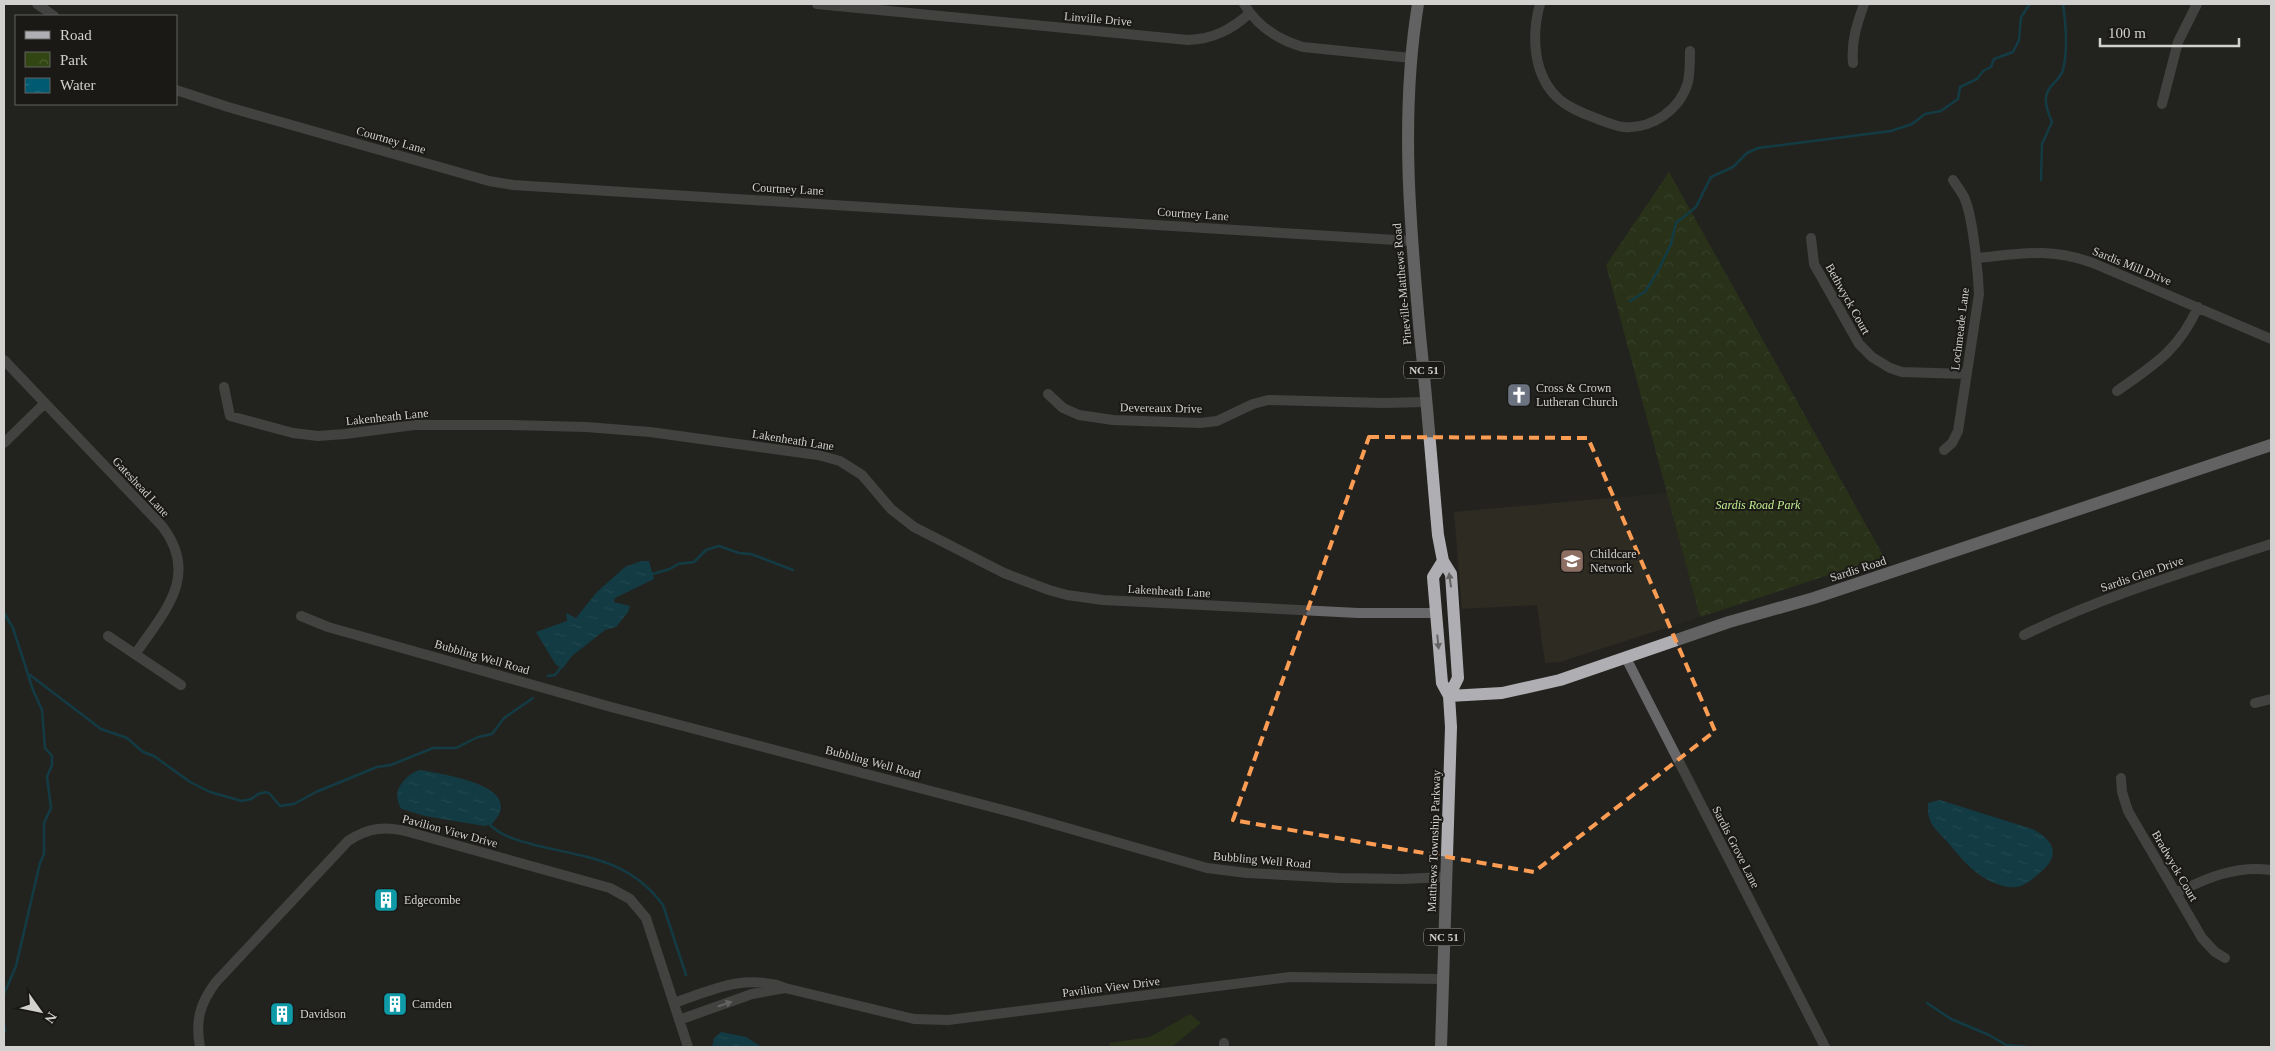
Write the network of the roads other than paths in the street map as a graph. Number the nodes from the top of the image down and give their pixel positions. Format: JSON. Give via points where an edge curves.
{"nodes":[{"id":1,"x":37,"y":4,"type":"edge"},
{"id":2,"x":817,"y":4,"type":"edge"},
{"id":3,"x":1418,"y":4,"type":"edge"},
{"id":4,"x":1540,"y":4,"type":"edge"},
{"id":5,"x":1864,"y":4,"type":"edge"},
{"id":6,"x":2197,"y":4,"type":"edge"},
{"id":7,"x":1247,"y":8,"type":"edge"},
{"id":8,"x":53,"y":15,"type":"edge"},
{"id":9,"x":1690,"y":51,"type":"dead end"},
{"id":10,"x":1411,"y":58,"type":"junction"},
{"id":11,"x":1853,"y":63,"type":"dead end"},
{"id":12,"x":178,"y":91,"type":"edge"},
{"id":13,"x":2162,"y":104,"type":"dead end"},
{"id":14,"x":1953,"y":180,"type":"dead end"},
{"id":15,"x":1811,"y":238,"type":"dead end"},
{"id":16,"x":1412,"y":240,"type":"junction"},
{"id":17,"x":1976,"y":258,"type":"junction"},
{"id":18,"x":2198,"y":307,"type":"junction"},
{"id":19,"x":2271,"y":339,"type":"edge"},
{"id":20,"x":4,"y":360,"type":"edge"},
{"id":21,"x":1967,"y":374,"type":"junction"},
{"id":22,"x":224,"y":387,"type":"dead end"},
{"id":23,"x":2117,"y":391,"type":"dead end"},
{"id":24,"x":1048,"y":394,"type":"dead end"},
{"id":25,"x":1426,"y":402,"type":"junction"},
{"id":26,"x":45,"y":403,"type":"junction"},
{"id":27,"x":4,"y":443,"type":"edge"},
{"id":28,"x":2271,"y":445,"type":"edge"},
{"id":29,"x":1944,"y":450,"type":"dead end"},
{"id":30,"x":2271,"y":544,"type":"edge"},
{"id":31,"x":1443,"y":561,"type":"junction"},
{"id":32,"x":1435,"y":613,"type":"junction"},
{"id":33,"x":301,"y":616,"type":"dead end"},
{"id":34,"x":2024,"y":635,"type":"dead end"},
{"id":35,"x":108,"y":636,"type":"dead end"},
{"id":36,"x":136,"y":653,"type":"junction"},
{"id":37,"x":1626,"y":658,"type":"junction"},
{"id":38,"x":181,"y":685,"type":"dead end"},
{"id":39,"x":1449,"y":696,"type":"junction"},
{"id":40,"x":2271,"y":699,"type":"edge"},
{"id":41,"x":2255,"y":703,"type":"dead end"},
{"id":42,"x":2121,"y":778,"type":"dead end"},
{"id":43,"x":2271,"y":870,"type":"edge"},
{"id":44,"x":1446,"y":877,"type":"junction"},
{"id":45,"x":2176,"y":893,"type":"junction"},
{"id":46,"x":2225,"y":958,"type":"dead end"},
{"id":47,"x":1443,"y":980,"type":"junction"},
{"id":48,"x":785,"y":988,"type":"junction"},
{"id":49,"x":674,"y":1003,"type":"junction"},
{"id":50,"x":679,"y":1020,"type":"junction"},
{"id":51,"x":200,"y":1047,"type":"edge"},
{"id":52,"x":688,"y":1047,"type":"edge"},
{"id":53,"x":1441,"y":1047,"type":"edge"},
{"id":54,"x":1824,"y":1047,"type":"edge"}],
"edges":[{"from":1,"to":8,"type":"street"},
{"from":2,"to":7,"type":"street","name":"Linville Drive","via":[[1188,40],[1202,40],[1223,33]]},
{"from":3,"to":10,"type":"main road","name":"Pineville-Matthews Road","number":"NC 51"},
{"from":4,"to":9,"type":"street","via":[[1535,25],[1536,52],[1549,87],[1567,105],[1616,126],[1644,125],[1674,107],[1688,82]]},
{"from":5,"to":11,"type":"street","via":[[1851,46]]},
{"from":6,"to":13,"type":"street","via":[[2178,42]]},
{"from":7,"to":10,"type":"street","via":[[1266,30],[1303,47]]},
{"from":10,"to":16,"type":"main road","name":"Pineville-Matthews Road","number":"NC 51","via":[[1407,136]]},
{"from":12,"to":16,"type":"street","name":"Courtney Lane","via":[[512,185]]},
{"from":14,"to":17,"type":"street","name":"Lochmeade Lane","via":[[1964,198]]},
{"from":15,"to":21,"type":"street","name":"Bethwyck Court","via":[[1814,264],[1859,344],[1872,357],[1902,372]]},
{"from":16,"to":25,"type":"main road","name":"Pineville-Matthews Road","number":"NC 51"},
{"from":17,"to":18,"type":"street","name":"Sardis Mill Drive","via":[[2020,252],[2070,256]]},
{"from":17,"to":21,"type":"street","name":"Lochmeade Lane","via":[[1979,294]]},
{"from":18,"to":19,"type":"street","name":"Sardis Mill Drive"},
{"from":18,"to":23,"type":"street","via":[[2174,348]]},
{"from":20,"to":26,"type":"street","name":"Gateshead Lane"},
{"from":21,"to":29,"type":"street","name":"Lochmeade Lane","via":[[1958,431]]},
{"from":22,"to":32,"type":"street","name":"Lakenheath Lane","via":[[230,416],[302,434],[345,434],[414,425],[586,427],[650,432],[833,458],[862,475],[891,509],[914,527],[1004,573],[1066,595],[1103,600],[1358,613]]},
{"from":24,"to":25,"type":"street","name":"Devereaux Drive","via":[[1063,408],[1078,415],[1113,420],[1200,423],[1217,421],[1268,400]]},
{"from":25,"to":31,"type":"main road","name":"Pineville-Matthews Road","number":"NC 51"},
{"from":26,"to":27,"type":"street"},
{"from":26,"to":36,"type":"street","name":"Gateshead Lane","via":[[162,526],[177,552],[180,570],[172,598]]},
{"from":28,"to":37,"type":"main road","name":"Sardis Road"},
{"from":30,"to":34,"type":"street","name":"Sardis Glen Drive","via":[[2111,597]]},
{"from":31,"to":32,"type":"main road","number":"NC 51","via":[[1433,577]]},
{"from":39,"to":31,"type":"main road","name":"Pineville-Matthews Road","number":"NC 51","one_way":true,"via":[[1458,678],[1451,574]]},
{"from":32,"to":39,"type":"main road","number":"NC 51","one_way":true,"via":[[1442,683]]},
{"from":33,"to":44,"type":"street","name":"Bubbling Well Road","via":[[328,627],[611,707],[986,805],[1207,868],[1247,874],[1339,878]]},
{"from":35,"to":36,"type":"street"},
{"from":36,"to":38,"type":"street"},
{"from":37,"to":39,"type":"main road","name":"Sardis Road","via":[[1531,688],[1486,695]]},
{"from":37,"to":54,"type":"street","name":"Sardis Grove Lane"},
{"from":39,"to":44,"type":"main road","name":"Matthews Township Parkway","number":"NC 51","via":[[1451,727]]},
{"from":40,"to":41,"type":"street"},
{"from":42,"to":45,"type":"street","name":"Bradwyck Court","via":[[2128,811]]},
{"from":43,"to":45,"type":"street","via":[[2228,871]]},
{"from":44,"to":47,"type":"main road","name":"Matthews Township Parkway","number":"NC 51"},
{"from":45,"to":46,"type":"street","name":"Bradwyck Court","via":[[2202,938]]},
{"from":47,"to":48,"type":"street","name":"Pavilion View Drive","via":[[1290,977],[948,1020],[914,1019]]},
{"from":47,"to":53,"type":"main road","name":"Matthews Township Parkway","number":"NC 51"},
{"from":48,"to":49,"type":"street","name":"Pavilion View Drive","via":[[770,982],[731,984]]},
{"from":50,"to":48,"type":"street","name":"Pavilion View Drive","one_way":true,"via":[[752,994]]},
{"from":49,"to":50,"type":"street","name":"Pavilion View Drive"},
{"from":49,"to":51,"type":"street","name":"Pavilion View Drive","via":[[646,918],[640,908],[624,895],[610,888],[386,827],[365,831],[348,841],[216,982],[198,1016]]},
{"from":50,"to":52,"type":"street","name":"Pavilion View Drive"}]}
